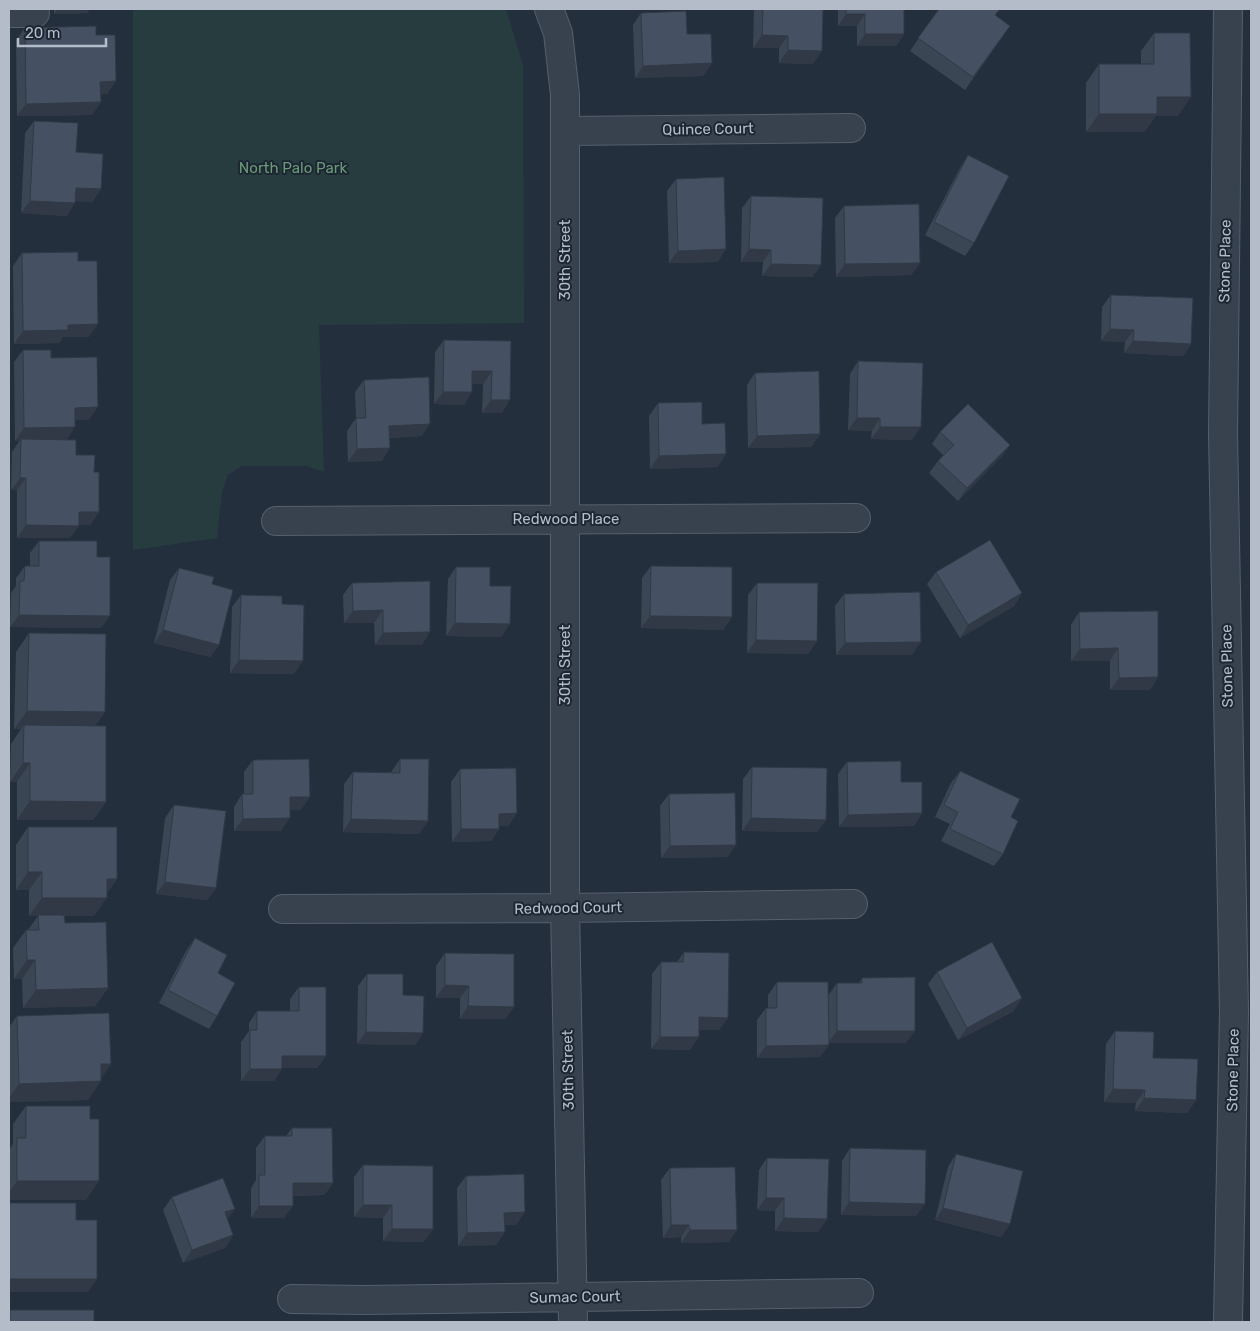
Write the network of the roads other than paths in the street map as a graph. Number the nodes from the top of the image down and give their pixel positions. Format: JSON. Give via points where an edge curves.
{"nodes":[{"id":1,"x":550,"y":9,"type":"edge"},
{"id":2,"x":1228,"y":9,"type":"edge"},
{"id":3,"x":851,"y":128,"type":"dead end"},
{"id":4,"x":565,"y":132,"type":"junction"},
{"id":5,"x":565,"y":518,"type":"junction"},
{"id":6,"x":856,"y":518,"type":"dead end"},
{"id":7,"x":276,"y":521,"type":"dead end"},
{"id":8,"x":1241,"y":805,"type":"edge"},
{"id":9,"x":853,"y":904,"type":"dead end"},
{"id":10,"x":565,"y":908,"type":"junction"},
{"id":11,"x":284,"y":910,"type":"dead end"},
{"id":12,"x":858,"y":1293,"type":"dead end"},
{"id":13,"x":292,"y":1300,"type":"dead end"},
{"id":14,"x":573,"y":1310,"type":"edge"},
{"id":15,"x":1228,"y":1322,"type":"edge"}],
"edges":[{"from":1,"to":4,"type":"street","name":"30th Street","via":[[558,34],[565,95]]},
{"from":2,"to":8,"type":"street","name":"Stone Place","via":[[1224,434]]},
{"from":3,"to":4,"type":"street","name":"Quince Court"},
{"from":4,"to":5,"type":"street","name":"30th Street"},
{"from":5,"to":6,"type":"street","name":"Redwood Place"},
{"from":5,"to":7,"type":"street","name":"Redwood Place"},
{"from":5,"to":10,"type":"street","name":"30th Street"},
{"from":8,"to":15,"type":"street","name":"Stone Place"},
{"from":9,"to":10,"type":"street","name":"Redwood Court"},
{"from":10,"to":11,"type":"street","name":"Redwood Court"},
{"from":10,"to":14,"type":"street","name":"30th Street"},
{"from":12,"to":14,"type":"street","name":"Sumac Court"},
{"from":13,"to":14,"type":"street","name":"Sumac Court","via":[[364,1300]]}]}
